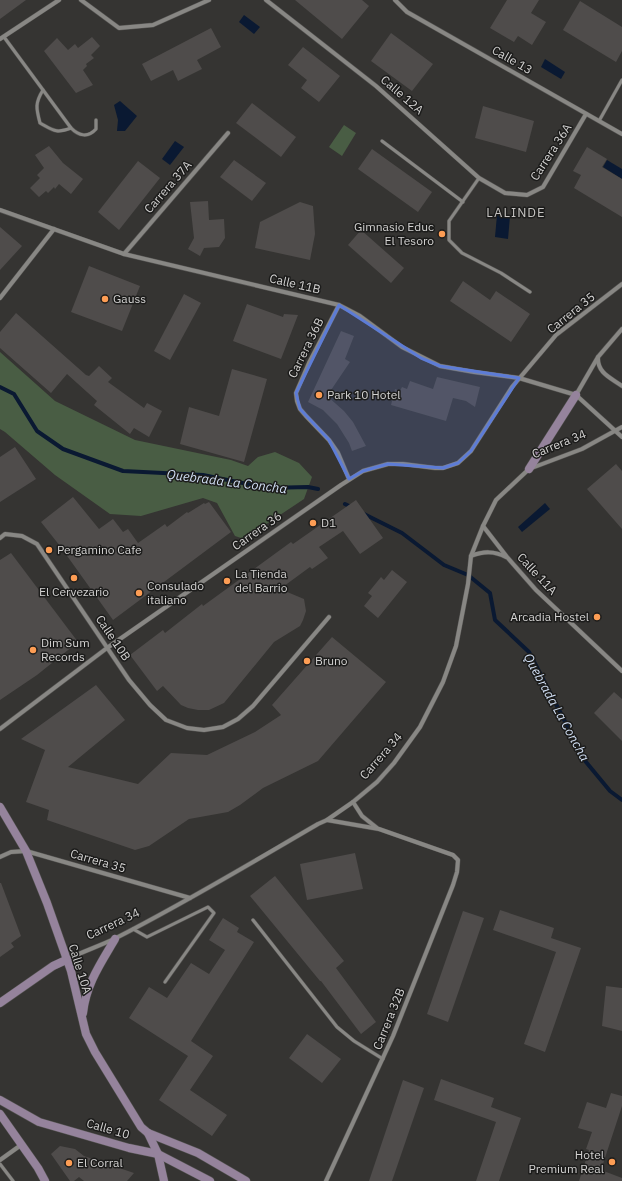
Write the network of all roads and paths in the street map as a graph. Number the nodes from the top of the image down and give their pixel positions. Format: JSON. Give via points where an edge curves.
{"nodes":[{"id":1,"x":59,"y":0,"type":"edge"},
{"id":2,"x":82,"y":0,"type":"edge"},
{"id":3,"x":209,"y":0,"type":"edge"},
{"id":4,"x":266,"y":0,"type":"edge"},
{"id":5,"x":395,"y":0,"type":"edge"},
{"id":6,"x":2,"y":38,"type":"edge"},
{"id":7,"x":622,"y":80,"type":"edge"},
{"id":8,"x":43,"y":90,"type":"junction"},
{"id":9,"x":586,"y":114,"type":"junction"},
{"id":10,"x":96,"y":120,"type":"dead end"},
{"id":11,"x":599,"y":121,"type":"junction"},
{"id":12,"x":71,"y":128,"type":"junction"},
{"id":13,"x":228,"y":133,"type":"dead end"},
{"id":14,"x":622,"y":134,"type":"edge"},
{"id":15,"x":382,"y":141,"type":"dead end"},
{"id":16,"x":479,"y":178,"type":"junction"},
{"id":17,"x":527,"y":195,"type":"joint"},
{"id":18,"x":462,"y":202,"type":"junction"},
{"id":19,"x":0,"y":210,"type":"edge"},
{"id":20,"x":54,"y":229,"type":"junction"},
{"id":21,"x":124,"y":254,"type":"junction"},
{"id":22,"x":622,"y":284,"type":"edge"},
{"id":23,"x":530,"y":292,"type":"dead end"},
{"id":24,"x":0,"y":298,"type":"edge"},
{"id":25,"x":338,"y":305,"type":"junction"},
{"id":26,"x":622,"y":329,"type":"edge"},
{"id":27,"x":598,"y":356,"type":"junction"},
{"id":28,"x":519,"y":378,"type":"junction"},
{"id":29,"x":622,"y":386,"type":"edge"},
{"id":30,"x":576,"y":395,"type":"junction"},
{"id":31,"x":622,"y":427,"type":"edge"},
{"id":32,"x":615,"y":431,"type":"junction"},
{"id":33,"x":622,"y":438,"type":"edge"},
{"id":34,"x":529,"y":469,"type":"junction"},
{"id":35,"x":349,"y":479,"type":"junction"},
{"id":36,"x":483,"y":526,"type":"junction"},
{"id":37,"x":0,"y":538,"type":"edge"},
{"id":38,"x":471,"y":556,"type":"junction"},
{"id":39,"x":507,"y":557,"type":"junction"},
{"id":40,"x":329,"y":617,"type":"dead end"},
{"id":41,"x":107,"y":648,"type":"junction"},
{"id":42,"x":622,"y":671,"type":"edge"},
{"id":43,"x":0,"y":729,"type":"edge"},
{"id":44,"x":353,"y":802,"type":"junction"},
{"id":45,"x":0,"y":806,"type":"edge"},
{"id":46,"x":328,"y":820,"type":"junction"},
{"id":47,"x":380,"y":829,"type":"junction"},
{"id":48,"x":26,"y":851,"type":"junction"},
{"id":49,"x":0,"y":857,"type":"edge"},
{"id":50,"x":191,"y":898,"type":"junction"},
{"id":51,"x":253,"y":920,"type":"dead end"},
{"id":52,"x":133,"y":929,"type":"junction"},
{"id":53,"x":115,"y":939,"type":"junction"},
{"id":54,"x":66,"y":960,"type":"junction"},
{"id":55,"x":165,"y":982,"type":"dead end"},
{"id":56,"x":0,"y":1003,"type":"edge"},
{"id":57,"x":82,"y":1018,"type":"junction"},
{"id":58,"x":384,"y":1059,"type":"junction"},
{"id":59,"x":0,"y":1100,"type":"edge"},
{"id":60,"x":0,"y":1114,"type":"edge"},
{"id":61,"x":148,"y":1133,"type":"junction"},
{"id":62,"x":21,"y":1145,"type":"junction"},
{"id":63,"x":158,"y":1154,"type":"junction"},
{"id":64,"x":0,"y":1160,"type":"edge"},
{"id":65,"x":0,"y":1164,"type":"edge"},
{"id":66,"x":205,"y":1180,"type":"edge"},
{"id":67,"x":13,"y":1181,"type":"edge"},
{"id":68,"x":45,"y":1181,"type":"edge"},
{"id":69,"x":164,"y":1181,"type":"edge"},
{"id":70,"x":246,"y":1181,"type":"edge"},
{"id":71,"x":326,"y":1181,"type":"edge"}],
"edges":[{"from":1,"to":6,"type":"street"},
{"from":2,"to":3,"type":"street","via":[[119,28],[153,25]]},
{"from":4,"to":16,"type":"street","name":"Calle 12A","via":[[376,86]]},
{"from":5,"to":9,"type":"street","name":"Calle 13","via":[[408,12]]},
{"from":6,"to":8,"type":"lane"},
{"from":7,"to":11,"type":"lane"},
{"from":8,"to":12,"type":"lane"},
{"from":8,"to":12,"type":"lane","via":[[37,100],[36,109],[40,123],[61,132]]},
{"from":9,"to":11,"type":"street","name":"Calle 13"},
{"from":9,"to":17,"type":"street","name":"Carrera 36A","via":[[543,187]]},
{"from":10,"to":12,"type":"lane","via":[[96,129],[84,136]]},
{"from":11,"to":14,"type":"street","name":"Calle 13"},
{"from":13,"to":21,"type":"street","name":"Carrera 37A"},
{"from":15,"to":18,"type":"lane"},
{"from":16,"to":17,"type":"street","name":"Calle 12A","via":[[505,193]]},
{"from":16,"to":18,"type":"lane"},
{"from":18,"to":23,"type":"lane","via":[[449,221],[449,240],[462,253],[501,273]]},
{"from":19,"to":20,"type":"street","name":"Calle 11B"},
{"from":20,"to":21,"type":"street","name":"Calle 11B"},
{"from":20,"to":24,"type":"street"},
{"from":21,"to":25,"type":"street","name":"Calle 11B"},
{"from":22,"to":28,"type":"street","name":"Carrera 35","via":[[556,335]]},
{"from":25,"to":28,"type":"street","name":"Calle 11B","via":[[360,316],[402,348],[440,366]]},
{"from":25,"to":35,"type":"street","name":"Carrera 36B","via":[[296,393],[300,409],[329,440],[338,453]]},
{"from":26,"to":27,"type":"street"},
{"from":27,"to":29,"type":"street","via":[[600,370]]},
{"from":27,"to":30,"type":"street"},
{"from":28,"to":30,"type":"street","name":"Calle 11B"},
{"from":28,"to":35,"type":"street","name":"Carrera 36","via":[[471,451],[458,463],[439,468],[388,464],[363,471]]},
{"from":30,"to":32,"type":"street","name":"Calle 11B"},
{"from":30,"to":34,"type":"main road"},
{"from":31,"to":32,"type":"street","name":"Carrera 34"},
{"from":32,"to":33,"type":"street","name":"Calle 11B"},
{"from":32,"to":34,"type":"street","name":"Carrera 34","via":[[582,449]]},
{"from":34,"to":36,"type":"street","name":"Carrera 34","via":[[496,500]]},
{"from":35,"to":41,"type":"street","name":"Carrera 36"},
{"from":36,"to":38,"type":"street","name":"Carrera 34"},
{"from":36,"to":39,"type":"street","name":"Calle 11A"},
{"from":37,"to":41,"type":"street","name":"Calle 10B","via":[[5,534],[22,536],[37,544]]},
{"from":38,"to":39,"type":"street","name":"Calle 11A","via":[[488,552]]},
{"from":38,"to":44,"type":"street","name":"Carrera 34","via":[[456,646],[443,682],[420,727],[394,763],[377,782]]},
{"from":39,"to":42,"type":"street","name":"Calle 11A","via":[[536,590]]},
{"from":40,"to":41,"type":"street","name":"Calle 10B","via":[[253,706],[238,719],[223,727],[204,730],[187,728],[166,720],[129,680]]},
{"from":41,"to":43,"type":"street","name":"Carrera 36"},
{"from":44,"to":46,"type":"street","name":"Carrera 34"},
{"from":44,"to":47,"type":"street","via":[[369,823]]},
{"from":45,"to":48,"type":"main road","name":"Calle 10A"},
{"from":46,"to":47,"type":"street"},
{"from":46,"to":50,"type":"street","name":"Carrera 34"},
{"from":47,"to":58,"type":"street","name":"Carrera 32B","via":[[453,855],[458,860],[453,885]]},
{"from":48,"to":49,"type":"street","name":"Carrera 35","via":[[11,852]]},
{"from":48,"to":50,"type":"street","name":"Carrera 35"},
{"from":48,"to":54,"type":"main road","name":"Calle 10A"},
{"from":50,"to":52,"type":"street","name":"Carrera 34"},
{"from":51,"to":58,"type":"lane","via":[[337,1027],[354,1041]]},
{"from":52,"to":53,"type":"street","name":"Carrera 34"},
{"from":52,"to":55,"type":"lane","via":[[148,937],[208,907],[214,914]]},
{"from":53,"to":54,"type":"street","name":"Carrera 34"},
{"from":53,"to":57,"type":"main road","via":[[89,985]]},
{"from":54,"to":56,"type":"main road","name":"Carrera 34","via":[[53,966]]},
{"from":54,"to":57,"type":"main road","name":"Calle 10A"},
{"from":57,"to":61,"type":"main road","name":"Calle 10A","via":[[95,1052],[141,1127]]},
{"from":58,"to":71,"type":"street","name":"Carrera 32B"},
{"from":59,"to":63,"type":"main road","name":"Calle 10","via":[[39,1122]]},
{"from":60,"to":62,"type":"main road"},
{"from":61,"to":63,"type":"main road"},
{"from":61,"to":70,"type":"main road","name":"Calle 10","via":[[198,1153]]},
{"from":62,"to":64,"type":"street"},
{"from":62,"to":68,"type":"main road"},
{"from":63,"to":66,"type":"main road","name":"Calle 10"},
{"from":63,"to":69,"type":"main road"},
{"from":65,"to":67,"type":"lane"}]}
